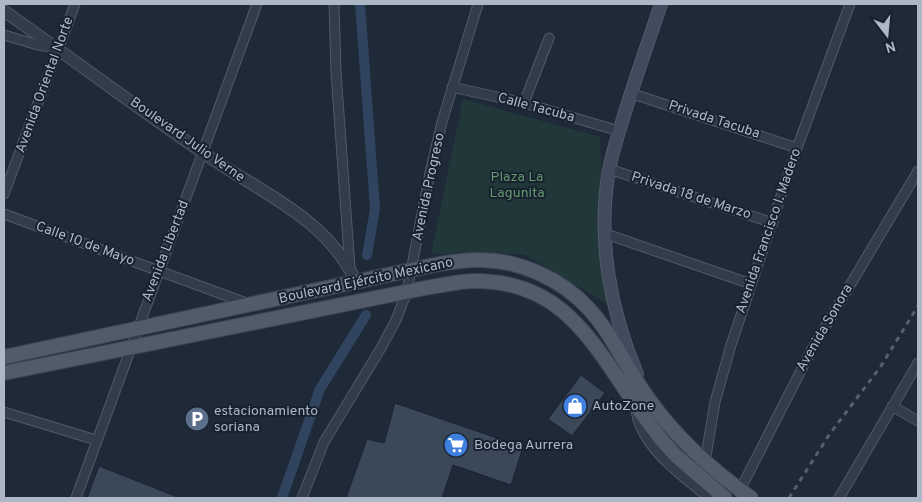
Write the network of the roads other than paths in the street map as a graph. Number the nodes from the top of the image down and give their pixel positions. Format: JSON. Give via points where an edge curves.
{"nodes":[{"id":1,"x":75,"y":4,"type":"edge"},
{"id":2,"x":257,"y":4,"type":"edge"},
{"id":3,"x":334,"y":4,"type":"edge"},
{"id":4,"x":478,"y":4,"type":"edge"},
{"id":5,"x":662,"y":4,"type":"edge"},
{"id":6,"x":850,"y":4,"type":"edge"},
{"id":7,"x":4,"y":11,"type":"edge"},
{"id":8,"x":4,"y":35,"type":"edge"},
{"id":9,"x":549,"y":38,"type":"dead end"},
{"id":10,"x":58,"y":49,"type":"junction"},
{"id":11,"x":452,"y":87,"type":"junction"},
{"id":12,"x":630,"y":93,"type":"junction"},
{"id":13,"x":524,"y":103,"type":"junction"},
{"id":14,"x":619,"y":131,"type":"junction"},
{"id":15,"x":797,"y":148,"type":"junction"},
{"id":16,"x":203,"y":153,"type":"junction"},
{"id":17,"x":609,"y":169,"type":"junction"},
{"id":18,"x":918,"y":171,"type":"edge"},
{"id":19,"x":4,"y":194,"type":"edge"},
{"id":20,"x":4,"y":214,"type":"edge"},
{"id":21,"x":772,"y":223,"type":"junction"},
{"id":22,"x":606,"y":234,"type":"junction"},
{"id":23,"x":350,"y":268,"type":"junction"},
{"id":24,"x":405,"y":270,"type":"junction"},
{"id":25,"x":158,"y":271,"type":"junction"},
{"id":26,"x":359,"y":281,"type":"junction"},
{"id":27,"x":751,"y":284,"type":"junction"},
{"id":28,"x":403,"y":292,"type":"junction"},
{"id":29,"x":252,"y":305,"type":"junction"},
{"id":30,"x":136,"y":329,"type":"junction"},
{"id":31,"x":130,"y":347,"type":"junction"},
{"id":32,"x":4,"y":357,"type":"edge"},
{"id":33,"x":918,"y":363,"type":"edge"},
{"id":34,"x":4,"y":373,"type":"edge"},
{"id":35,"x":642,"y":402,"type":"junction"},
{"id":36,"x":892,"y":406,"type":"junction"},
{"id":37,"x":4,"y":412,"type":"edge"},
{"id":38,"x":918,"y":421,"type":"edge"},
{"id":39,"x":96,"y":440,"type":"junction"},
{"id":40,"x":705,"y":462,"type":"junction"},
{"id":41,"x":746,"y":494,"type":"edge"},
{"id":42,"x":76,"y":498,"type":"edge"},
{"id":43,"x":302,"y":498,"type":"edge"},
{"id":44,"x":709,"y":498,"type":"edge"},
{"id":45,"x":725,"y":498,"type":"edge"},
{"id":46,"x":839,"y":498,"type":"edge"}],
"edges":[{"from":1,"to":10,"type":"street","name":"Avenida Oriental Norte"},
{"from":2,"to":16,"type":"street","name":"Avenida Libertad"},
{"from":3,"to":23,"type":"street"},
{"from":4,"to":11,"type":"street","name":"Avenida Progreso"},
{"from":5,"to":12,"type":"main road"},
{"from":6,"to":15,"type":"street","name":"Avenida Francisco I. Madero"},
{"from":7,"to":10,"type":"street","name":"Boulevard Julio Verne"},
{"from":8,"to":10,"type":"street"},
{"from":9,"to":13,"type":"street"},
{"from":10,"to":16,"type":"street","name":"Boulevard Julio Verne"},
{"from":10,"to":19,"type":"street","name":"Avenida Oriental Norte"},
{"from":11,"to":13,"type":"street","name":"Calle Tacuba"},
{"from":11,"to":24,"type":"street","name":"Avenida Progreso"},
{"from":12,"to":14,"type":"main road"},
{"from":12,"to":15,"type":"street","name":"Privada Tacuba"},
{"from":13,"to":14,"type":"street","name":"Calle Tacuba"},
{"from":14,"to":17,"type":"main road"},
{"from":15,"to":21,"type":"street","name":"Avenida Francisco I. Madero"},
{"from":16,"to":23,"type":"street","name":"Boulevard Julio Verne","via":[[315,226]]},
{"from":16,"to":25,"type":"street","name":"Avenida Libertad"},
{"from":17,"to":21,"type":"street","name":"Privada 18 de Marzo"},
{"from":17,"to":22,"type":"main road"},
{"from":18,"to":41,"type":"street","name":"Avenida Sonora","via":[[812,350]]},
{"from":20,"to":25,"type":"street","name":"Calle 10 de Mayo"},
{"from":21,"to":27,"type":"street","name":"Avenida Francisco I. Madero"},
{"from":22,"to":27,"type":"street"},
{"from":22,"to":35,"type":"main road","via":[[616,314]]},
{"from":23,"to":26,"type":"street","name":"Boulevard Julio Verne"},
{"from":24,"to":26,"type":"main road","name":"Boulevard Ejército Mexicano"},
{"from":24,"to":28,"type":"street","name":"Avenida Progreso"},
{"from":24,"to":35,"type":"main road","name":"Boulevard Ejército Mexicano","via":[[478,260],[512,264],[544,276],[589,309],[606,332]]},
{"from":25,"to":29,"type":"street","name":"Calle 10 de Mayo"},
{"from":25,"to":30,"type":"street","name":"Avenida Libertad"},
{"from":26,"to":29,"type":"main road","name":"Boulevard Ejército Mexicano"},
{"from":27,"to":40,"type":"street","name":"Avenida Francisco I. Madero","via":[[714,402]]},
{"from":28,"to":31,"type":"main road","name":"Boulevard Ejército Mexicano"},
{"from":28,"to":35,"type":"main road","name":"Boulevard Ejército Mexicano","via":[[465,282],[486,282],[509,284],[543,297],[570,316],[588,335]]},
{"from":28,"to":43,"type":"street","name":"Avenida Progreso","via":[[396,320],[324,442]]},
{"from":29,"to":30,"type":"main road","name":"Boulevard Ejército Mexicano"},
{"from":30,"to":31,"type":"street","name":"Avenida Libertad"},
{"from":30,"to":32,"type":"main road","name":"Boulevard Ejército Mexicano"},
{"from":31,"to":34,"type":"main road","name":"Boulevard Ejército Mexicano"},
{"from":31,"to":39,"type":"street","name":"Avenida Libertad"},
{"from":33,"to":36,"type":"street"},
{"from":35,"to":40,"type":"main road","name":"Boulevard Ejército Mexicano"},
{"from":35,"to":44,"type":"street","via":[[640,428],[646,438]]},
{"from":35,"to":45,"type":"main road","name":"Boulevard Ejército Mexicano","via":[[661,439]]},
{"from":36,"to":38,"type":"street"},
{"from":36,"to":46,"type":"street"},
{"from":37,"to":39,"type":"street"},
{"from":39,"to":42,"type":"street","name":"Avenida Libertad"},
{"from":40,"to":41,"type":"main road","name":"Boulevard Ejército Mexicano"}]}
